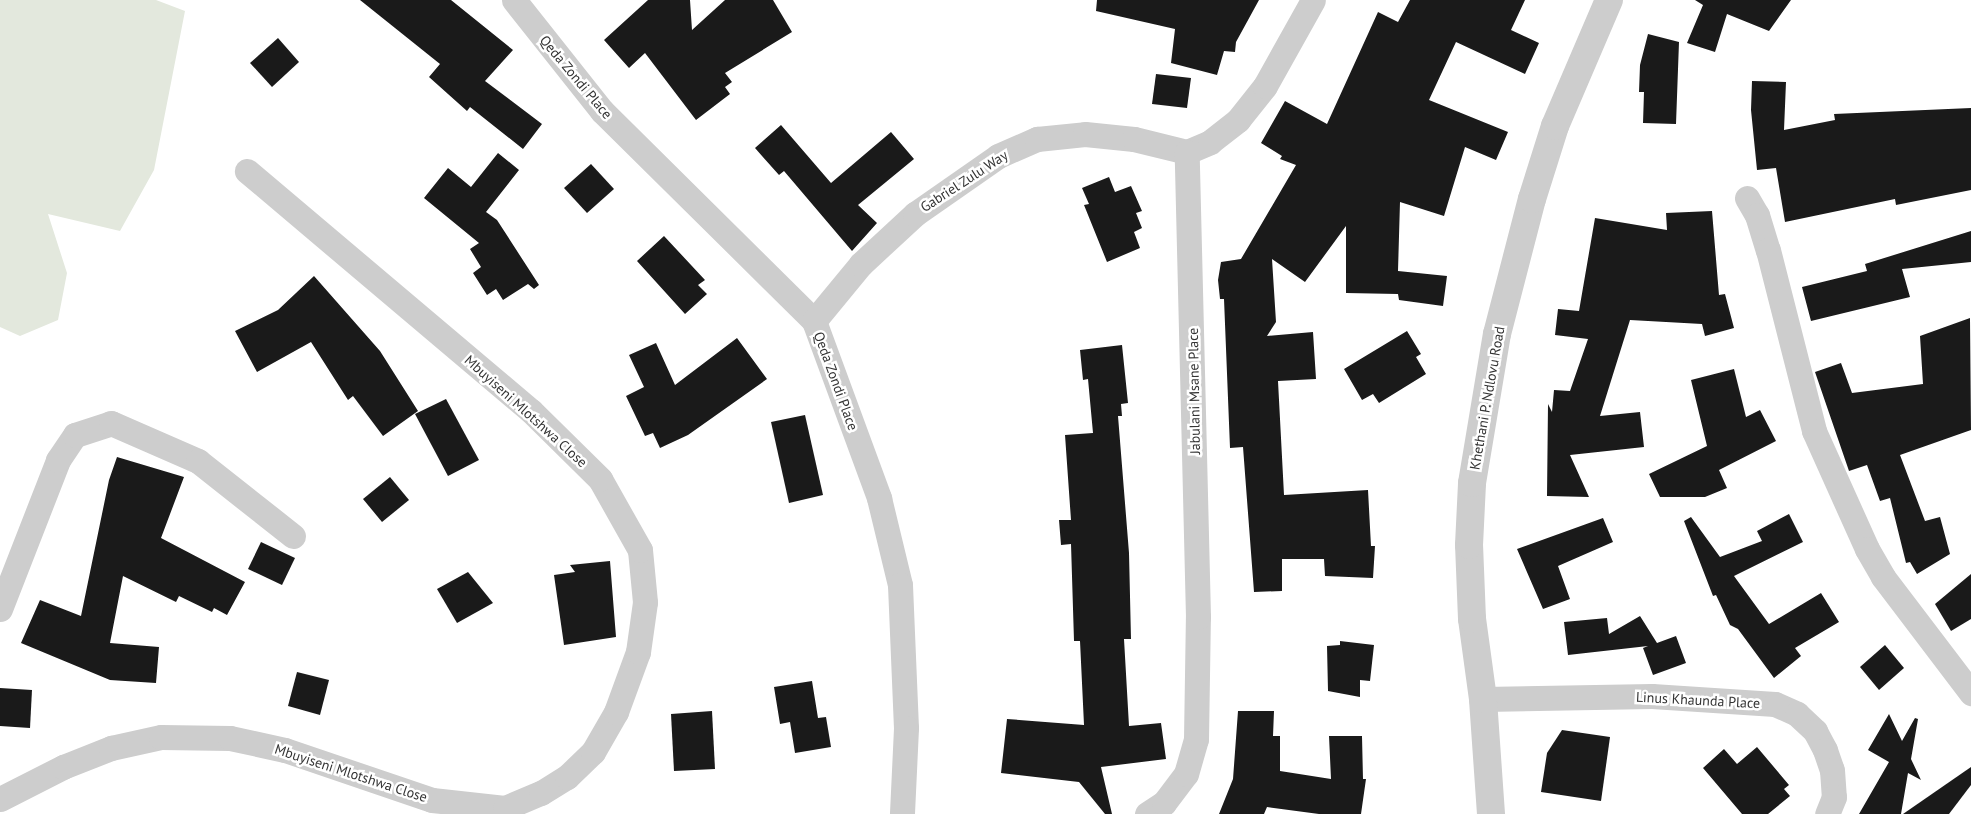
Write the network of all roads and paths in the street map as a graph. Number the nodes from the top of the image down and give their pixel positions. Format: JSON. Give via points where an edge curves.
{"nodes":[{"id":1,"x":514,"y":0,"type":"edge"},
{"id":2,"x":1313,"y":0,"type":"edge"},
{"id":3,"x":1609,"y":0,"type":"edge"},
{"id":4,"x":1187,"y":152,"type":"junction"},
{"id":5,"x":247,"y":171,"type":"dead end"},
{"id":6,"x":1747,"y":198,"type":"dead end"},
{"id":7,"x":814,"y":321,"type":"junction"},
{"id":8,"x":293,"y":536,"type":"dead end"},
{"id":9,"x":0,"y":609,"type":"edge"},
{"id":10,"x":1971,"y":693,"type":"edge"},
{"id":11,"x":1483,"y":699,"type":"junction"},
{"id":12,"x":0,"y":799,"type":"edge"},
{"id":13,"x":902,"y":814,"type":"edge"},
{"id":14,"x":1148,"y":814,"type":"edge"},
{"id":15,"x":1491,"y":814,"type":"edge"},
{"id":16,"x":1827,"y":814,"type":"edge"}],
"edges":[{"from":1,"to":7,"type":"street","name":"Qeda Zondi Place","via":[[602,111]]},
{"from":2,"to":4,"type":"street","via":[[1265,86],[1238,120],[1210,142]]},
{"from":3,"to":11,"type":"street","name":"Khethani P. Ndlovu Road","via":[[1555,126],[1497,334],[1472,482],[1469,545],[1472,619]]},
{"from":4,"to":7,"type":"street","name":"Gabriel Zulu Way","via":[[1134,139],[1085,134],[1037,139],[998,156],[914,214],[862,264]]},
{"from":4,"to":14,"type":"street","name":"Jabulani Msane Place","via":[[1198,608],[1196,739],[1186,774],[1164,803]]},
{"from":5,"to":12,"type":"street","name":"Mbuyiseni Mlotshwa Close","via":[[531,411],[600,479],[640,550],[645,602],[638,652],[616,712],[593,752],[567,777],[541,793],[504,808],[432,800],[285,750],[230,738],[161,737],[111,748],[63,767]]},
{"from":6,"to":10,"type":"street","via":[[1757,215],[1768,250],[1801,391],[1814,431],[1883,577]]},
{"from":7,"to":13,"type":"street","name":"Qeda Zondi Place","via":[[879,498],[900,584],[906,728]]},
{"from":8,"to":9,"type":"street","via":[[198,461],[111,423],[76,436],[58,460]]},
{"from":11,"to":15,"type":"street","name":"Khethani P. Ndlovu Road"},
{"from":11,"to":16,"type":"street","name":"Linus Khaunda Place","via":[[1652,696],[1775,704],[1797,714],[1814,731],[1825,750],[1832,770],[1834,797]]}]}
